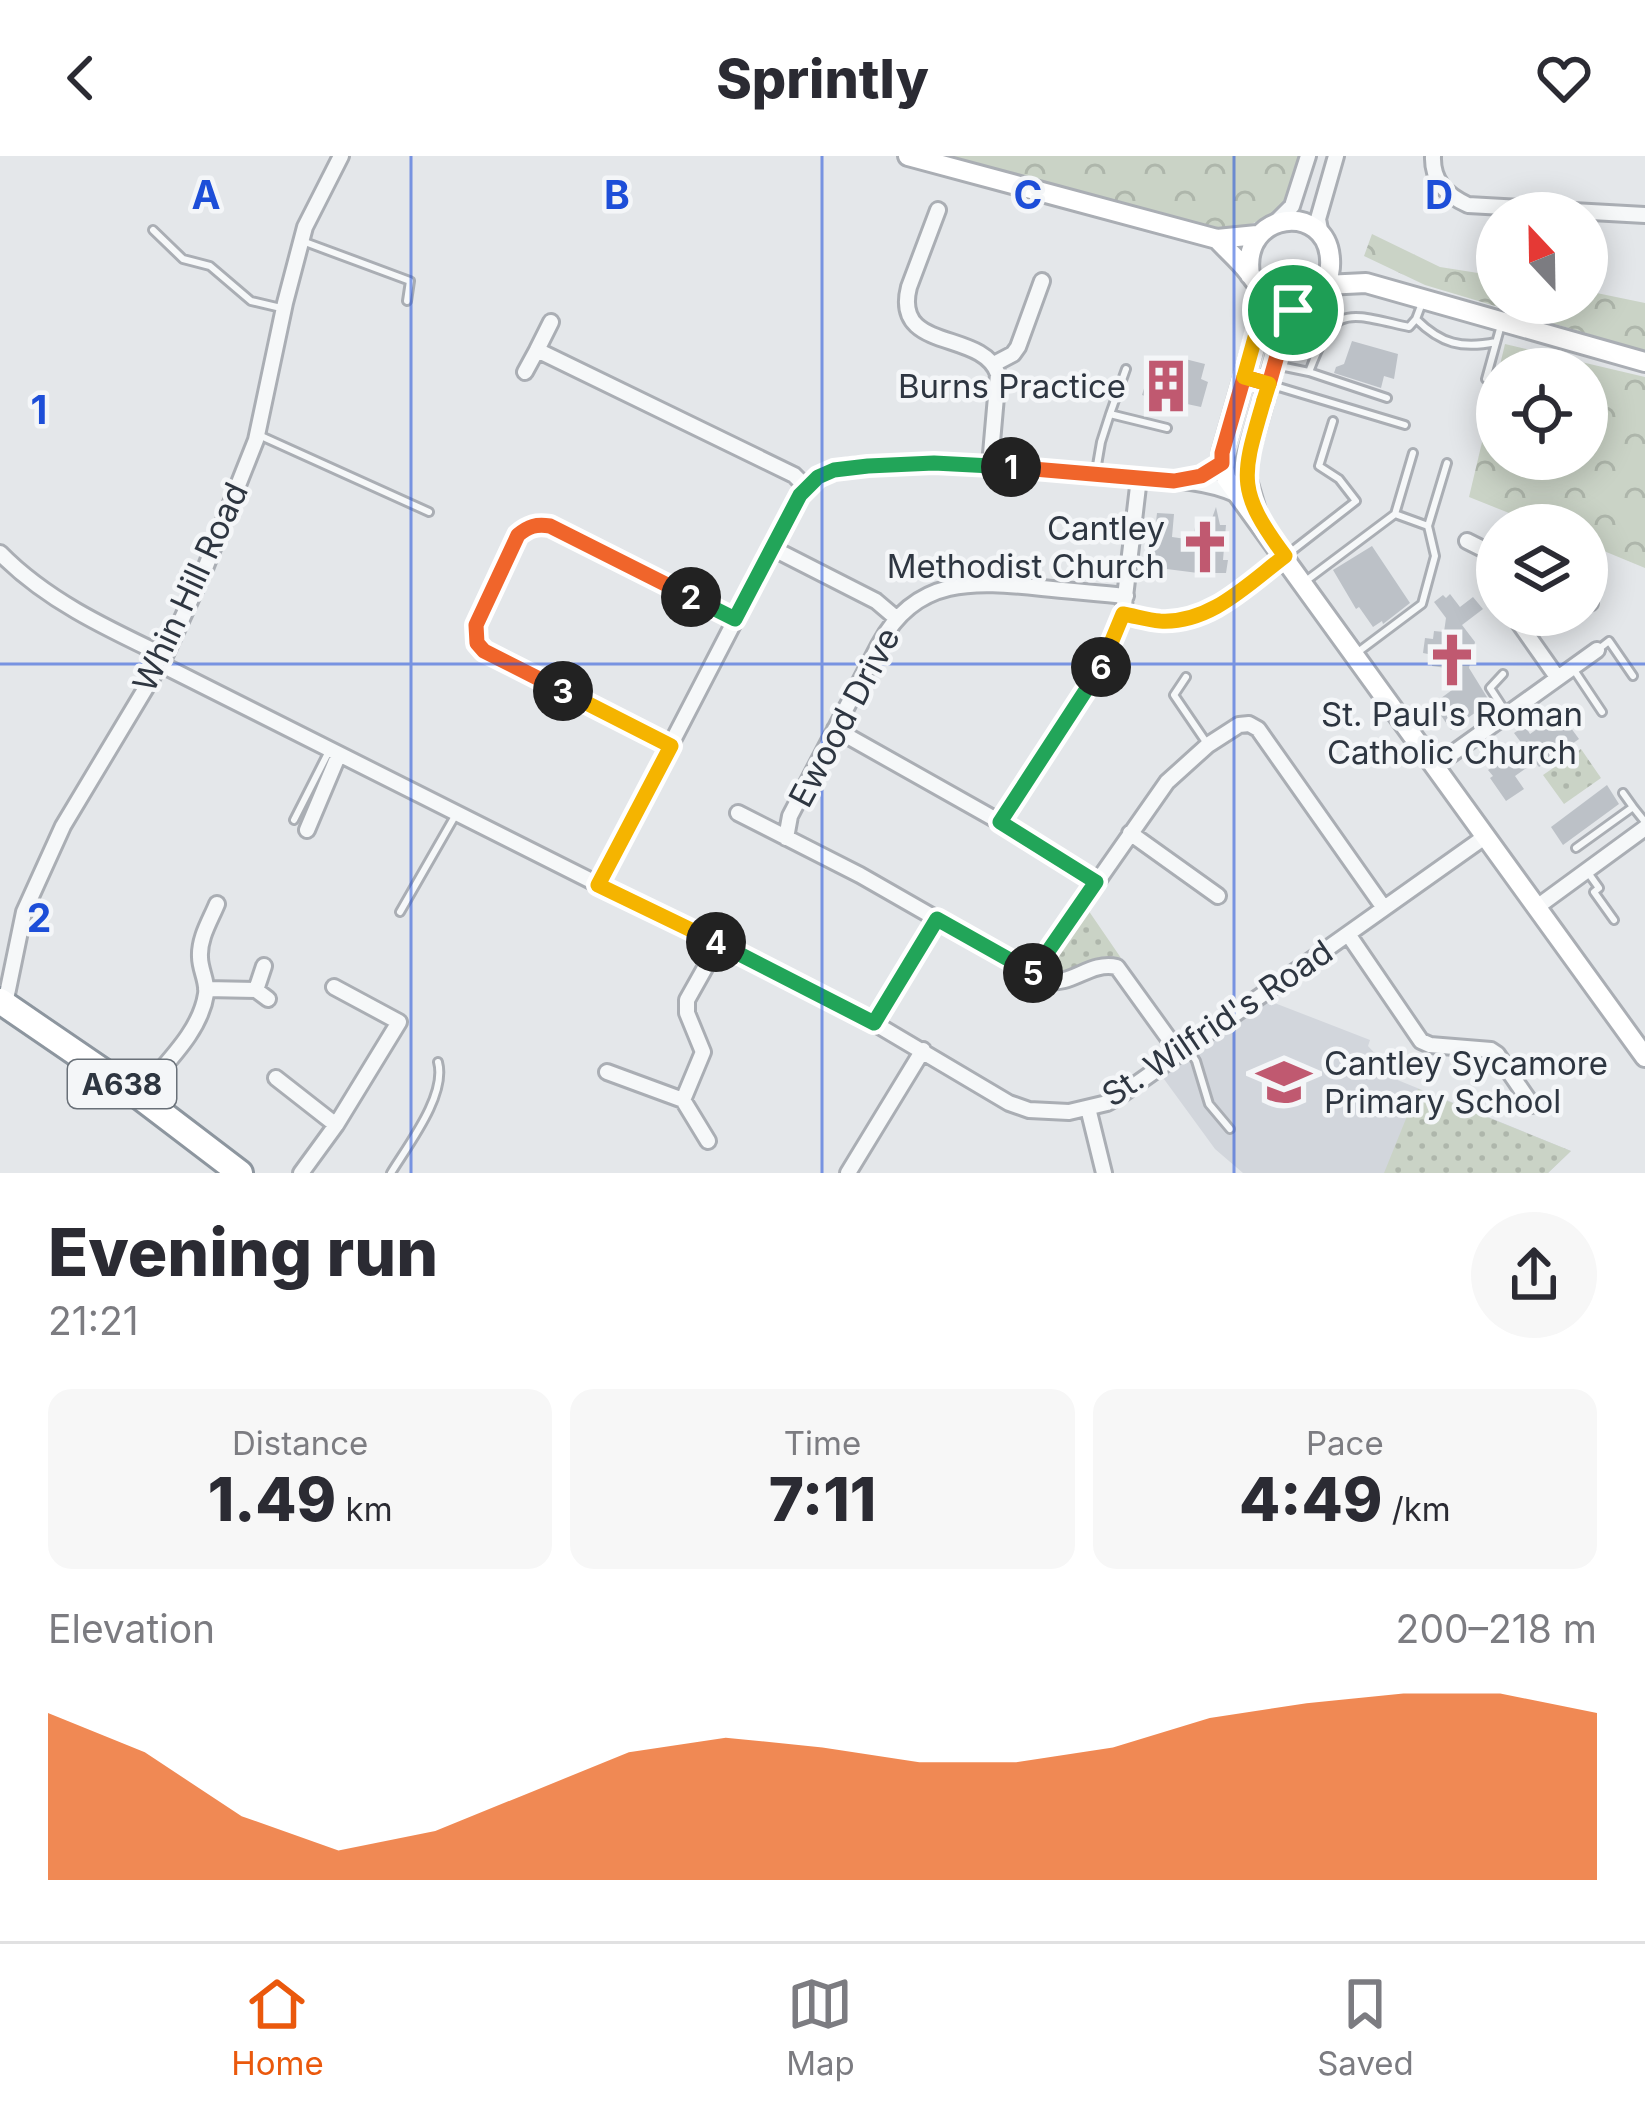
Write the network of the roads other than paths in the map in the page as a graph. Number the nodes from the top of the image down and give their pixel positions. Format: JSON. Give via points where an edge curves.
{"nodes":[{"id":1,"x":341,"y":156,"type":"edge"},
{"id":2,"x":908,"y":156,"type":"edge"},
{"id":3,"x":1308,"y":156,"type":"edge"},
{"id":4,"x":1336,"y":156,"type":"edge"},
{"id":5,"x":1433,"y":156,"type":"edge"},
{"id":6,"x":938,"y":210,"type":"dead end"},
{"id":7,"x":1645,"y":215,"type":"edge"},
{"id":8,"x":1275,"y":224,"type":"junction"},
{"id":9,"x":153,"y":230,"type":"dead end"},
{"id":10,"x":1257,"y":236,"type":"junction"},
{"id":11,"x":1217,"y":239,"type":"junction"},
{"id":12,"x":302,"y":241,"type":"junction"},
{"id":13,"x":1326,"y":244,"type":"junction"},
{"id":14,"x":1250,"y":274,"type":"junction"},
{"id":15,"x":1042,"y":280,"type":"dead end"},
{"id":16,"x":1366,"y":283,"type":"junction"},
{"id":17,"x":1324,"y":285,"type":"junction"},
{"id":18,"x":1262,"y":293,"type":"junction"},
{"id":19,"x":1423,"y":299,"type":"junction"},
{"id":20,"x":406,"y":301,"type":"dead end"},
{"id":21,"x":1302,"y":302,"type":"junction"},
{"id":22,"x":284,"y":309,"type":"junction"},
{"id":23,"x":1476,"y":314,"type":"edge"},
{"id":24,"x":1416,"y":319,"type":"junction"},
{"id":25,"x":551,"y":322,"type":"dead end"},
{"id":26,"x":1501,"y":324,"type":"edge"},
{"id":27,"x":1509,"y":324,"type":"edge"},
{"id":28,"x":1496,"y":343,"type":"junction"},
{"id":29,"x":1495,"y":348,"type":"edge"},
{"id":30,"x":537,"y":350,"type":"junction"},
{"id":31,"x":1645,"y":362,"type":"edge"},
{"id":32,"x":994,"y":364,"type":"junction"},
{"id":33,"x":1126,"y":369,"type":"dead end"},
{"id":34,"x":525,"y":372,"type":"dead end"},
{"id":35,"x":1310,"y":372,"type":"junction"},
{"id":36,"x":1272,"y":375,"type":"junction"},
{"id":37,"x":1244,"y":377,"type":"junction"},
{"id":38,"x":1387,"y":398,"type":"dead end"},
{"id":39,"x":1110,"y":413,"type":"junction"},
{"id":40,"x":1333,"y":421,"type":"dead end"},
{"id":41,"x":1405,"y":425,"type":"dead end"},
{"id":42,"x":1167,"y":428,"type":"dead end"},
{"id":43,"x":258,"y":435,"type":"junction"},
{"id":44,"x":1413,"y":453,"type":"dead end"},
{"id":45,"x":1222,"y":463,"type":"junction"},
{"id":46,"x":1447,"y":463,"type":"dead end"},
{"id":47,"x":990,"y":465,"type":"junction"},
{"id":48,"x":1096,"y":474,"type":"junction"},
{"id":49,"x":1139,"y":478,"type":"junction"},
{"id":50,"x":1174,"y":481,"type":"junction"},
{"id":51,"x":806,"y":487,"type":"junction"},
{"id":52,"x":1235,"y":494,"type":"junction"},
{"id":53,"x":429,"y":512,"type":"dead end"},
{"id":54,"x":1395,"y":514,"type":"junction"},
{"id":55,"x":1259,"y":521,"type":"junction"},
{"id":56,"x":1428,"y":526,"type":"junction"},
{"id":57,"x":1467,"y":542,"type":"dead end"},
{"id":58,"x":1476,"y":546,"type":"edge"},
{"id":59,"x":772,"y":548,"type":"junction"},
{"id":60,"x":0,"y":553,"type":"edge"},
{"id":61,"x":1285,"y":556,"type":"junction"},
{"id":62,"x":1304,"y":583,"type":"junction"},
{"id":63,"x":1126,"y":596,"type":"junction"},
{"id":64,"x":1123,"y":614,"type":"junction"},
{"id":65,"x":896,"y":618,"type":"junction"},
{"id":66,"x":735,"y":619,"type":"junction"},
{"id":67,"x":1528,"y":636,"type":"edge"},
{"id":68,"x":1598,"y":650,"type":"joint"},
{"id":69,"x":1355,"y":654,"type":"junction"},
{"id":70,"x":162,"y":660,"type":"junction"},
{"id":71,"x":1572,"y":667,"type":"junction"},
{"id":72,"x":1503,"y":674,"type":"dead end"},
{"id":73,"x":1633,"y":676,"type":"dead end"},
{"id":74,"x":1186,"y":677,"type":"dead end"},
{"id":75,"x":1557,"y":677,"type":"junction"},
{"id":76,"x":1602,"y":712,"type":"dead end"},
{"id":77,"x":1507,"y":714,"type":"junction"},
{"id":78,"x":835,"y":730,"type":"junction"},
{"id":79,"x":1208,"y":745,"type":"junction"},
{"id":80,"x":671,"y":746,"type":"junction"},
{"id":81,"x":335,"y":752,"type":"junction"},
{"id":82,"x":1436,"y":766,"type":"junction"},
{"id":83,"x":1623,"y":793,"type":"dead end"},
{"id":84,"x":1633,"y":807,"type":"junction"},
{"id":85,"x":457,"y":813,"type":"junction"},
{"id":86,"x":738,"y":814,"type":"dead end"},
{"id":87,"x":294,"y":820,"type":"dead end"},
{"id":88,"x":1000,"y":822,"type":"junction"},
{"id":89,"x":1645,"y":825,"type":"edge"},
{"id":90,"x":307,"y":830,"type":"dead end"},
{"id":91,"x":1130,"y":833,"type":"junction"},
{"id":92,"x":1486,"y":836,"type":"junction"},
{"id":93,"x":786,"y":838,"type":"junction"},
{"id":94,"x":1576,"y":848,"type":"dead end"},
{"id":95,"x":1586,"y":871,"type":"junction"},
{"id":96,"x":1096,"y":882,"type":"junction"},
{"id":97,"x":598,"y":885,"type":"junction"},
{"id":98,"x":1219,"y":896,"type":"dead end"},
{"id":99,"x":218,"y":904,"type":"dead end"},
{"id":100,"x":1384,"y":908,"type":"junction"},
{"id":101,"x":1537,"y":908,"type":"junction"},
{"id":102,"x":400,"y":912,"type":"dead end"},
{"id":103,"x":937,"y":919,"type":"junction"},
{"id":104,"x":1614,"y":920,"type":"dead end"},
{"id":105,"x":1348,"y":934,"type":"junction"},
{"id":106,"x":719,"y":943,"type":"junction"},
{"id":107,"x":264,"y":966,"type":"dead end"},
{"id":108,"x":1032,"y":975,"type":"junction"},
{"id":109,"x":334,"y":987,"type":"dead end"},
{"id":110,"x":206,"y":988,"type":"junction"},
{"id":111,"x":2,"y":1002,"type":"edge"},
{"id":112,"x":874,"y":1023,"type":"junction"},
{"id":113,"x":923,"y":1050,"type":"junction"},
{"id":114,"x":1183,"y":1050,"type":"junction"},
{"id":115,"x":1645,"y":1057,"type":"edge"},
{"id":116,"x":438,"y":1062,"type":"dead end"},
{"id":117,"x":607,"y":1072,"type":"dead end"},
{"id":118,"x":276,"y":1078,"type":"dead end"},
{"id":119,"x":140,"y":1096,"type":"junction"},
{"id":120,"x":683,"y":1100,"type":"junction"},
{"id":121,"x":1532,"y":1105,"type":"dead end"},
{"id":122,"x":1088,"y":1108,"type":"junction"},
{"id":123,"x":335,"y":1125,"type":"junction"},
{"id":124,"x":1230,"y":1129,"type":"dead end"},
{"id":125,"x":708,"y":1141,"type":"dead end"},
{"id":126,"x":240,"y":1173,"type":"edge"},
{"id":127,"x":301,"y":1173,"type":"edge"},
{"id":128,"x":391,"y":1173,"type":"edge"},
{"id":129,"x":848,"y":1173,"type":"edge"},
{"id":130,"x":1104,"y":1173,"type":"edge"}],
"edges":[{"from":1,"to":12,"type":"street","name":"Whin Hill Road"},
{"from":2,"to":11,"type":"street"},
{"from":3,"to":8,"type":"street","via":[[1292,206]]},
{"from":4,"to":13,"type":"street","via":[[1318,219]]},
{"from":5,"to":7,"type":"street","via":[[1445,192],[1468,205]]},
{"from":6,"to":32,"type":"street","via":[[909,286],[908,311],[923,332]]},
{"from":8,"to":10,"type":"street"},
{"from":8,"to":13,"type":"street","via":[[1304,223]]},
{"from":9,"to":22,"type":"lane","via":[[182,259],[210,266],[251,301]]},
{"from":10,"to":11,"type":"street"},
{"from":10,"to":14,"type":"street"},
{"from":11,"to":14,"type":"street"},
{"from":12,"to":20,"type":"lane","via":[[410,281]]},
{"from":12,"to":22,"type":"street","name":"Whin Hill Road"},
{"from":13,"to":16,"type":"street"},
{"from":13,"to":17,"type":"street"},
{"from":14,"to":18,"type":"street"},
{"from":15,"to":32,"type":"street","via":[[1018,347]]},
{"from":16,"to":17,"type":"street"},
{"from":16,"to":19,"type":"street"},
{"from":17,"to":21,"type":"street"},
{"from":18,"to":21,"type":"street"},
{"from":18,"to":37,"type":"street"},
{"from":19,"to":23,"type":"street"},
{"from":19,"to":24,"type":"lane"},
{"from":21,"to":36,"type":"street","via":[[1288,317]]},
{"from":22,"to":43,"type":"street","name":"Whin Hill Road"},
{"from":24,"to":28,"type":"lane","via":[[1435,338]]},
{"from":24,"to":35,"type":"lane","via":[[1409,327],[1352,315],[1337,320]]},
{"from":25,"to":30,"type":"street"},
{"from":26,"to":28,"type":"lane"},
{"from":27,"to":31,"type":"street"},
{"from":28,"to":29,"type":"lane"},
{"from":30,"to":34,"type":"street"},
{"from":30,"to":51,"type":"street"},
{"from":32,"to":47,"type":"street"},
{"from":33,"to":39,"type":"lane"},
{"from":35,"to":36,"type":"lane"},
{"from":35,"to":38,"type":"lane"},
{"from":36,"to":37,"type":"street"},
{"from":36,"to":41,"type":"lane"},
{"from":36,"to":55,"type":"street","via":[[1246,462]]},
{"from":37,"to":45,"type":"street"},
{"from":39,"to":42,"type":"lane"},
{"from":39,"to":48,"type":"lane"},
{"from":40,"to":61,"type":"lane","via":[[1319,466],[1356,501]]},
{"from":43,"to":53,"type":"lane"},
{"from":43,"to":70,"type":"street","name":"Whin Hill Road"},
{"from":44,"to":54,"type":"lane"},
{"from":45,"to":50,"type":"street"},
{"from":45,"to":52,"type":"street"},
{"from":46,"to":56,"type":"lane"},
{"from":47,"to":48,"type":"street"},
{"from":47,"to":51,"type":"street","via":[[842,468]]},
{"from":48,"to":49,"type":"street"},
{"from":49,"to":50,"type":"street"},
{"from":49,"to":63,"type":"street"},
{"from":50,"to":52,"type":"street"},
{"from":51,"to":59,"type":"street"},
{"from":52,"to":55,"type":"street"},
{"from":54,"to":56,"type":"lane"},
{"from":54,"to":62,"type":"lane"},
{"from":55,"to":61,"type":"street"},
{"from":56,"to":69,"type":"lane","via":[[1435,556],[1422,604]]},
{"from":57,"to":58,"type":"street"},
{"from":59,"to":65,"type":"street"},
{"from":59,"to":66,"type":"street"},
{"from":60,"to":70,"type":"street","name":"St. Wilfrid's Road","via":[[92,622]]},
{"from":61,"to":62,"type":"street"},
{"from":61,"to":64,"type":"street","via":[[1194,618]]},
{"from":62,"to":69,"type":"street"},
{"from":63,"to":64,"type":"street"},
{"from":63,"to":65,"type":"street","name":"Ewood Drive","via":[[982,581],[929,595]]},
{"from":64,"to":88,"type":"street","via":[[1097,675]]},
{"from":65,"to":78,"type":"street","name":"Ewood Drive"},
{"from":66,"to":80,"type":"street"},
{"from":66,"to":80,"type":"street","via":[[550,526],[518,535],[476,625],[477,643]]},
{"from":67,"to":75,"type":"street"},
{"from":68,"to":71,"type":"street"},
{"from":68,"to":73,"type":"lane","via":[[1610,641]]},
{"from":69,"to":82,"type":"street"},
{"from":70,"to":81,"type":"street","name":"St. Wilfrid's Road"},
{"from":70,"to":111,"type":"street","name":"Whin Hill Road","via":[[63,826],[24,912]]},
{"from":71,"to":75,"type":"street"},
{"from":71,"to":76,"type":"lane"},
{"from":72,"to":77,"type":"lane","via":[[1490,688]]},
{"from":74,"to":79,"type":"lane","via":[[1174,695]]},
{"from":75,"to":77,"type":"street"},
{"from":77,"to":82,"type":"street"},
{"from":78,"to":88,"type":"street"},
{"from":78,"to":93,"type":"street","name":"Ewood Drive"},
{"from":79,"to":91,"type":"street","via":[[1167,782]]},
{"from":79,"to":100,"type":"street","via":[[1239,725],[1258,730]]},
{"from":80,"to":97,"type":"street"},
{"from":81,"to":85,"type":"street","name":"St. Wilfrid's Road"},
{"from":81,"to":87,"type":"lane"},
{"from":81,"to":90,"type":"street"},
{"from":82,"to":92,"type":"street"},
{"from":83,"to":84,"type":"lane"},
{"from":84,"to":89,"type":"lane"},
{"from":84,"to":94,"type":"lane"},
{"from":85,"to":97,"type":"street","name":"St. Wilfrid's Road"},
{"from":85,"to":102,"type":"lane"},
{"from":86,"to":93,"type":"street"},
{"from":88,"to":96,"type":"street"},
{"from":89,"to":95,"type":"street"},
{"from":91,"to":96,"type":"street"},
{"from":91,"to":98,"type":"street"},
{"from":92,"to":100,"type":"street","name":"St. Wilfrid's Road"},
{"from":92,"to":101,"type":"street"},
{"from":93,"to":103,"type":"street"},
{"from":95,"to":101,"type":"street"},
{"from":95,"to":104,"type":"lane"},
{"from":96,"to":108,"type":"street"},
{"from":97,"to":106,"type":"street","name":"St. Wilfrid's Road"},
{"from":99,"to":110,"type":"street","via":[[201,940]]},
{"from":100,"to":105,"type":"street","name":"St. Wilfrid's Road"},
{"from":101,"to":115,"type":"street"},
{"from":103,"to":108,"type":"street"},
{"from":103,"to":112,"type":"street"},
{"from":105,"to":114,"type":"street","name":"St. Wilfrid's Road"},
{"from":105,"to":121,"type":"street","via":[[1421,1041],[1491,1050]]},
{"from":106,"to":112,"type":"street","name":"St. Wilfrid's Road"},
{"from":106,"to":120,"type":"street","via":[[687,1000],[703,1052]]},
{"from":107,"to":110,"type":"street","via":[[262,994]]},
{"from":108,"to":114,"type":"street","via":[[1059,983],[1103,964],[1117,968]]},
{"from":109,"to":123,"type":"street","via":[[399,1022]]},
{"from":110,"to":119,"type":"street","via":[[185,1040]]},
{"from":111,"to":119,"type":"highway","number":"A638"},
{"from":112,"to":113,"type":"street","name":"St. Wilfrid's Road"},
{"from":113,"to":122,"type":"street","name":"St. Wilfrid's Road","via":[[1009,1103],[1049,1113]]},
{"from":113,"to":129,"type":"street"},
{"from":114,"to":122,"type":"street","name":"St. Wilfrid's Road","via":[[1118,1097]]},
{"from":114,"to":124,"type":"lane"},
{"from":116,"to":128,"type":"lane","via":[[439,1085]]},
{"from":117,"to":120,"type":"street"},
{"from":118,"to":123,"type":"street"},
{"from":119,"to":126,"type":"highway","number":"A638"},
{"from":120,"to":125,"type":"street"},
{"from":122,"to":130,"type":"street"},
{"from":123,"to":127,"type":"street"}]}
